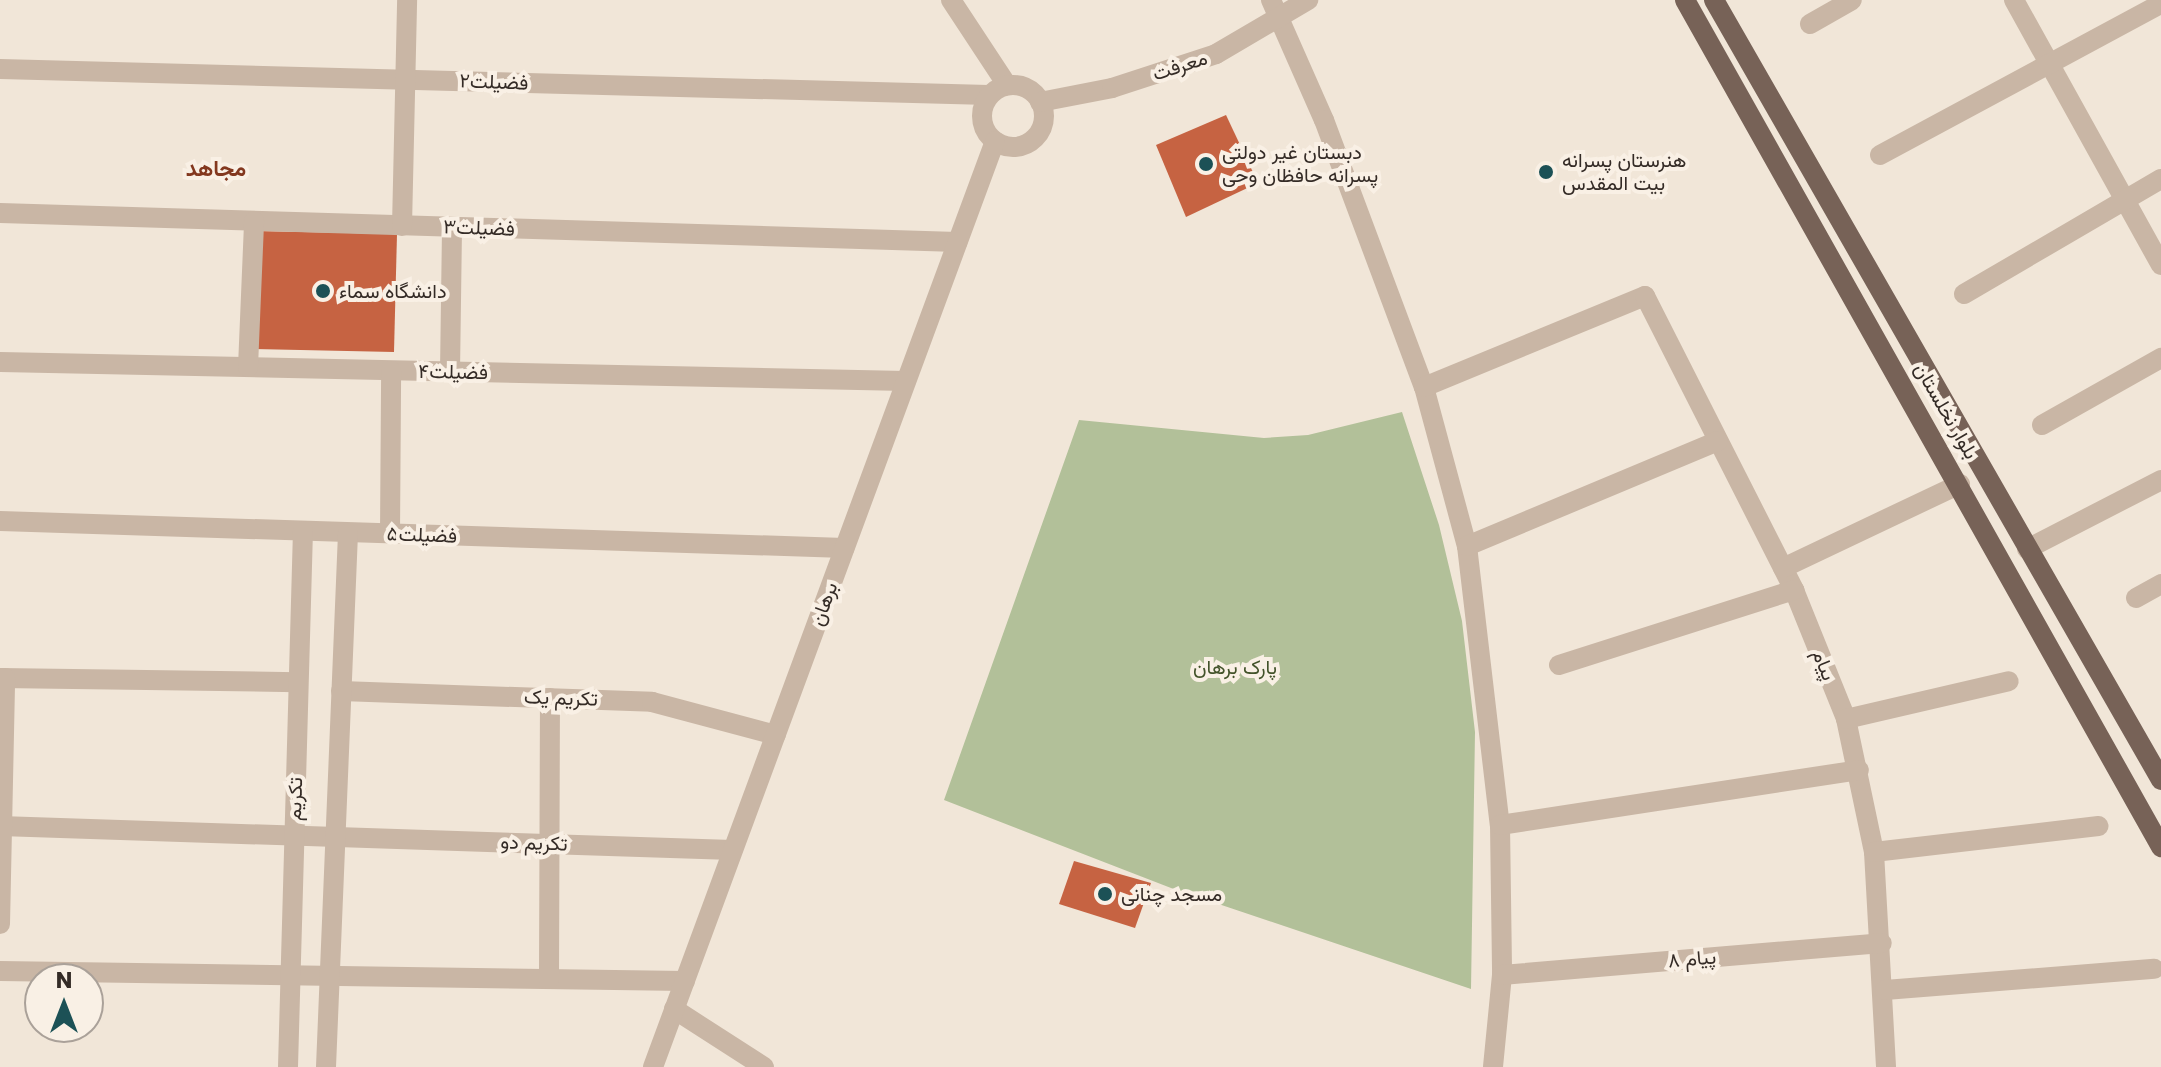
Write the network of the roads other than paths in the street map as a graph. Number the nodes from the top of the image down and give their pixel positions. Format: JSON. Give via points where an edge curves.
{"nodes":[{"id":1,"x":407,"y":0,"type":"edge"},
{"id":2,"x":951,"y":0,"type":"edge"},
{"id":3,"x":1308,"y":0,"type":"edge"},
{"id":4,"x":1685,"y":0,"type":"edge"},
{"id":5,"x":1714,"y":0,"type":"edge"},
{"id":6,"x":1852,"y":0,"type":"edge"},
{"id":7,"x":2014,"y":0,"type":"edge"},
{"id":8,"x":2161,"y":4,"type":"edge"},
{"id":9,"x":1275,"y":8,"type":"edge"},
{"id":10,"x":1810,"y":24,"type":"dead end"},
{"id":11,"x":2049,"y":64,"type":"junction"},
{"id":12,"x":0,"y":69,"type":"edge"},
{"id":13,"x":405,"y":80,"type":"junction"},
{"id":14,"x":998,"y":90,"type":"junction"},
{"id":15,"x":1040,"y":102,"type":"junction"},
{"id":16,"x":995,"y":141,"type":"junction"},
{"id":17,"x":1880,"y":155,"type":"dead end"},
{"id":18,"x":2161,"y":179,"type":"edge"},
{"id":19,"x":2125,"y":200,"type":"junction"},
{"id":20,"x":0,"y":213,"type":"edge"},
{"id":21,"x":254,"y":221,"type":"junction"},
{"id":22,"x":402,"y":226,"type":"junction"},
{"id":23,"x":452,"y":227,"type":"junction"},
{"id":24,"x":958,"y":242,"type":"junction"},
{"id":25,"x":2161,"y":265,"type":"edge"},
{"id":26,"x":1964,"y":294,"type":"dead end"},
{"id":27,"x":2161,"y":358,"type":"edge"},
{"id":28,"x":0,"y":362,"type":"edge"},
{"id":29,"x":248,"y":367,"type":"junction"},
{"id":30,"x":391,"y":371,"type":"junction"},
{"id":31,"x":450,"y":372,"type":"junction"},
{"id":32,"x":906,"y":381,"type":"junction"},
{"id":33,"x":1424,"y":387,"type":"junction"},
{"id":34,"x":2042,"y":425,"type":"dead end"},
{"id":35,"x":1718,"y":441,"type":"junction"},
{"id":36,"x":2161,"y":480,"type":"edge"},
{"id":37,"x":1960,"y":484,"type":"junction"},
{"id":38,"x":0,"y":521,"type":"edge"},
{"id":39,"x":303,"y":531,"type":"junction"},
{"id":40,"x":348,"y":533,"type":"junction"},
{"id":41,"x":390,"y":534,"type":"junction"},
{"id":42,"x":1467,"y":546,"type":"junction"},
{"id":43,"x":845,"y":548,"type":"junction"},
{"id":44,"x":2027,"y":549,"type":"junction"},
{"id":45,"x":2003,"y":561,"type":"junction"},
{"id":46,"x":1783,"y":568,"type":"junction"},
{"id":47,"x":2161,"y":584,"type":"edge"},
{"id":48,"x":1794,"y":590,"type":"junction"},
{"id":49,"x":2136,"y":598,"type":"dead end"},
{"id":50,"x":1559,"y":665,"type":"dead end"},
{"id":51,"x":2,"y":678,"type":"edge"},
{"id":52,"x":2009,"y":681,"type":"dead end"},
{"id":53,"x":298,"y":682,"type":"junction"},
{"id":54,"x":341,"y":691,"type":"junction"},
{"id":55,"x":550,"y":698,"type":"junction"},
{"id":56,"x":1846,"y":719,"type":"junction"},
{"id":57,"x":776,"y":735,"type":"junction"},
{"id":58,"x":1859,"y":770,"type":"junction"},
{"id":59,"x":2161,"y":780,"type":"edge"},
{"id":60,"x":1500,"y":825,"type":"junction"},
{"id":61,"x":1,"y":826,"type":"edge"},
{"id":62,"x":2098,"y":826,"type":"dead end"},
{"id":63,"x":294,"y":835,"type":"junction"},
{"id":64,"x":335,"y":837,"type":"junction"},
{"id":65,"x":550,"y":844,"type":"junction"},
{"id":66,"x":2161,"y":847,"type":"edge"},
{"id":67,"x":733,"y":850,"type":"junction"},
{"id":68,"x":1874,"y":852,"type":"junction"},
{"id":69,"x":0,"y":924,"type":"edge"},
{"id":70,"x":1882,"y":943,"type":"junction"},
{"id":71,"x":2154,"y":969,"type":"dead end"},
{"id":72,"x":0,"y":971,"type":"edge"},
{"id":73,"x":290,"y":975,"type":"junction"},
{"id":74,"x":1502,"y":975,"type":"junction"},
{"id":75,"x":329,"y":976,"type":"junction"},
{"id":76,"x":549,"y":979,"type":"junction"},
{"id":77,"x":685,"y":981,"type":"junction"},
{"id":78,"x":1885,"y":990,"type":"junction"},
{"id":79,"x":674,"y":1009,"type":"junction"},
{"id":80,"x":288,"y":1067,"type":"edge"},
{"id":81,"x":326,"y":1067,"type":"edge"},
{"id":82,"x":653,"y":1067,"type":"edge"},
{"id":83,"x":764,"y":1067,"type":"edge"},
{"id":84,"x":1493,"y":1067,"type":"edge"},
{"id":85,"x":1886,"y":1067,"type":"edge"}],
"edges":[{"from":1,"to":13,"type":"street"},
{"from":2,"to":14,"type":"street"},
{"from":3,"to":9,"type":"street","name":"معرفت"},
{"from":4,"to":37,"type":"main road","name":"بلوار نخلستان"},
{"from":5,"to":44,"type":"main road","name":"بلوار نخلستان"},
{"from":6,"to":10,"type":"street"},
{"from":7,"to":11,"type":"street"},
{"from":8,"to":11,"type":"street"},
{"from":9,"to":15,"type":"street","name":"معرفت","via":[[1216,54],[1112,88]]},
{"from":9,"to":33,"type":"street"},
{"from":11,"to":17,"type":"street"},
{"from":11,"to":19,"type":"street"},
{"from":12,"to":13,"type":"street","name":"فضیلت۲"},
{"from":13,"to":14,"type":"street","name":"فضیلت۲"},
{"from":13,"to":22,"type":"street"},
{"from":14,"to":15,"type":"street","via":[[1023,86]]},
{"from":14,"to":16,"type":"street","via":[[982,115]]},
{"from":15,"to":16,"type":"street","via":[[1044,122],[1034,139],[1015,147]]},
{"from":16,"to":24,"type":"street","name":"برهان"},
{"from":18,"to":19,"type":"street"},
{"from":19,"to":25,"type":"street"},
{"from":19,"to":26,"type":"street"},
{"from":20,"to":21,"type":"street","name":"فضیلت۳"},
{"from":21,"to":22,"type":"street","name":"فضیلت۳"},
{"from":21,"to":29,"type":"street"},
{"from":22,"to":23,"type":"street","name":"فضیلت۳"},
{"from":23,"to":24,"type":"street","name":"فضیلت۳"},
{"from":23,"to":31,"type":"street"},
{"from":24,"to":32,"type":"street","name":"برهان"},
{"from":27,"to":34,"type":"street"},
{"from":28,"to":29,"type":"street","name":"فضیلت۴"},
{"from":29,"to":30,"type":"street","name":"فضیلت۴"},
{"from":30,"to":31,"type":"street","name":"فضیلت۴"},
{"from":30,"to":41,"type":"street"},
{"from":31,"to":32,"type":"street","name":"فضیلت۴"},
{"from":32,"to":43,"type":"street","name":"برهان"},
{"from":33,"to":35,"type":"street","name":"پیام","via":[[1645,296]]},
{"from":33,"to":42,"type":"street"},
{"from":35,"to":42,"type":"street"},
{"from":35,"to":46,"type":"street","name":"پیام"},
{"from":36,"to":44,"type":"street"},
{"from":37,"to":45,"type":"main road","name":"بلوار نخلستان"},
{"from":37,"to":46,"type":"street"},
{"from":38,"to":39,"type":"street","name":"فضیلت۵"},
{"from":39,"to":40,"type":"street","name":"فضیلت۵"},
{"from":39,"to":53,"type":"street","name":"تکریم"},
{"from":40,"to":41,"type":"street","name":"فضیلت۵"},
{"from":40,"to":54,"type":"street","name":"تکریم"},
{"from":41,"to":43,"type":"street","name":"فضیلت۵"},
{"from":42,"to":60,"type":"street"},
{"from":43,"to":57,"type":"street","name":"برهان"},
{"from":44,"to":45,"type":"main road"},
{"from":44,"to":59,"type":"main road","name":"بلوار نخلستان"},
{"from":45,"to":66,"type":"main road","name":"بلوار نخلستان"},
{"from":46,"to":48,"type":"street","name":"پیام"},
{"from":47,"to":49,"type":"street"},
{"from":48,"to":50,"type":"street"},
{"from":48,"to":56,"type":"street","name":"پیام"},
{"from":51,"to":53,"type":"street"},
{"from":51,"to":61,"type":"street"},
{"from":52,"to":56,"type":"street"},
{"from":53,"to":63,"type":"street","name":"تکریم"},
{"from":54,"to":55,"type":"street","name":"تکریم یک"},
{"from":54,"to":64,"type":"street","name":"تکریم"},
{"from":55,"to":57,"type":"street","name":"تکریم یک","via":[[652,702]]},
{"from":55,"to":65,"type":"street"},
{"from":56,"to":58,"type":"street","name":"پیام"},
{"from":57,"to":67,"type":"street","name":"برهان"},
{"from":58,"to":60,"type":"street"},
{"from":58,"to":68,"type":"street","name":"پیام"},
{"from":60,"to":74,"type":"street"},
{"from":61,"to":63,"type":"street","name":"تکریم دو"},
{"from":61,"to":69,"type":"street"},
{"from":62,"to":68,"type":"street"},
{"from":63,"to":64,"type":"street","name":"تکریم دو"},
{"from":63,"to":73,"type":"street","name":"تکریم"},
{"from":64,"to":65,"type":"street","name":"تکریم دو"},
{"from":64,"to":75,"type":"street","name":"تکریم"},
{"from":65,"to":67,"type":"street","name":"تکریم دو"},
{"from":65,"to":76,"type":"street"},
{"from":67,"to":77,"type":"street","name":"برهان"},
{"from":68,"to":70,"type":"street","name":"پیام"},
{"from":70,"to":74,"type":"street","name":"پیام ۸"},
{"from":70,"to":78,"type":"street","name":"پیام"},
{"from":71,"to":78,"type":"street"},
{"from":72,"to":73,"type":"street"},
{"from":73,"to":75,"type":"street"},
{"from":73,"to":80,"type":"street","name":"تکریم"},
{"from":74,"to":84,"type":"street"},
{"from":75,"to":76,"type":"street"},
{"from":75,"to":81,"type":"street","name":"تکریم"},
{"from":76,"to":77,"type":"street"},
{"from":77,"to":79,"type":"street","name":"برهان"},
{"from":78,"to":85,"type":"street","name":"پیام"},
{"from":79,"to":82,"type":"street","name":"برهان"},
{"from":79,"to":83,"type":"street"}]}
